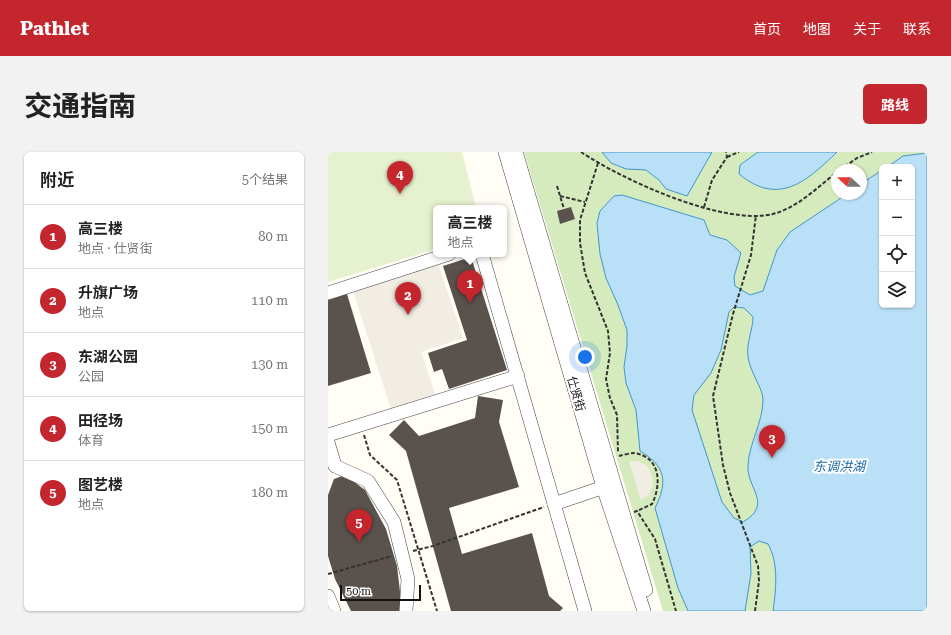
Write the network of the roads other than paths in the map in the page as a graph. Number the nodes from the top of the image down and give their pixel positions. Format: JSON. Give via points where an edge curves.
{"nodes":[{"id":1,"x":504,"y":152,"type":"edge"},
{"id":2,"x":516,"y":152,"type":"edge"},
{"id":3,"x":441,"y":257,"type":"edge"},
{"id":4,"x":483,"y":257,"type":"edge"},
{"id":5,"x":328,"y":293,"type":"edge"},
{"id":6,"x":518,"y":376,"type":"junction"},
{"id":7,"x":328,"y":435,"type":"edge"},
{"id":8,"x":328,"y":442,"type":"edge"},
{"id":9,"x":331,"y":470,"type":"edge"},
{"id":10,"x":608,"y":485,"type":"junction"},
{"id":11,"x":554,"y":504,"type":"junction"},
{"id":12,"x":328,"y":596,"type":"edge"},
{"id":13,"x":334,"y":611,"type":"edge"},
{"id":14,"x":406,"y":611,"type":"edge"},
{"id":15,"x":585,"y":611,"type":"edge"},
{"id":16,"x":644,"y":611,"type":"edge"},
{"id":17,"x":653,"y":611,"type":"edge"}],
"edges":[{"from":1,"to":10,"type":"street","name":"仕贤街"},
{"from":2,"to":10,"type":"street"},
{"from":3,"to":5,"type":"street"},
{"from":4,"to":6,"type":"street"},
{"from":6,"to":7,"type":"street"},
{"from":6,"to":11,"type":"street"},
{"from":8,"to":9,"type":"street"},
{"from":9,"to":14,"type":"street","via":[[368,481],[394,522],[398,554],[408,579]]},
{"from":10,"to":11,"type":"street"},
{"from":10,"to":16,"type":"street","name":"仕贤街"},
{"from":10,"to":17,"type":"street"},
{"from":11,"to":15,"type":"street"},
{"from":12,"to":13,"type":"street"}]}
